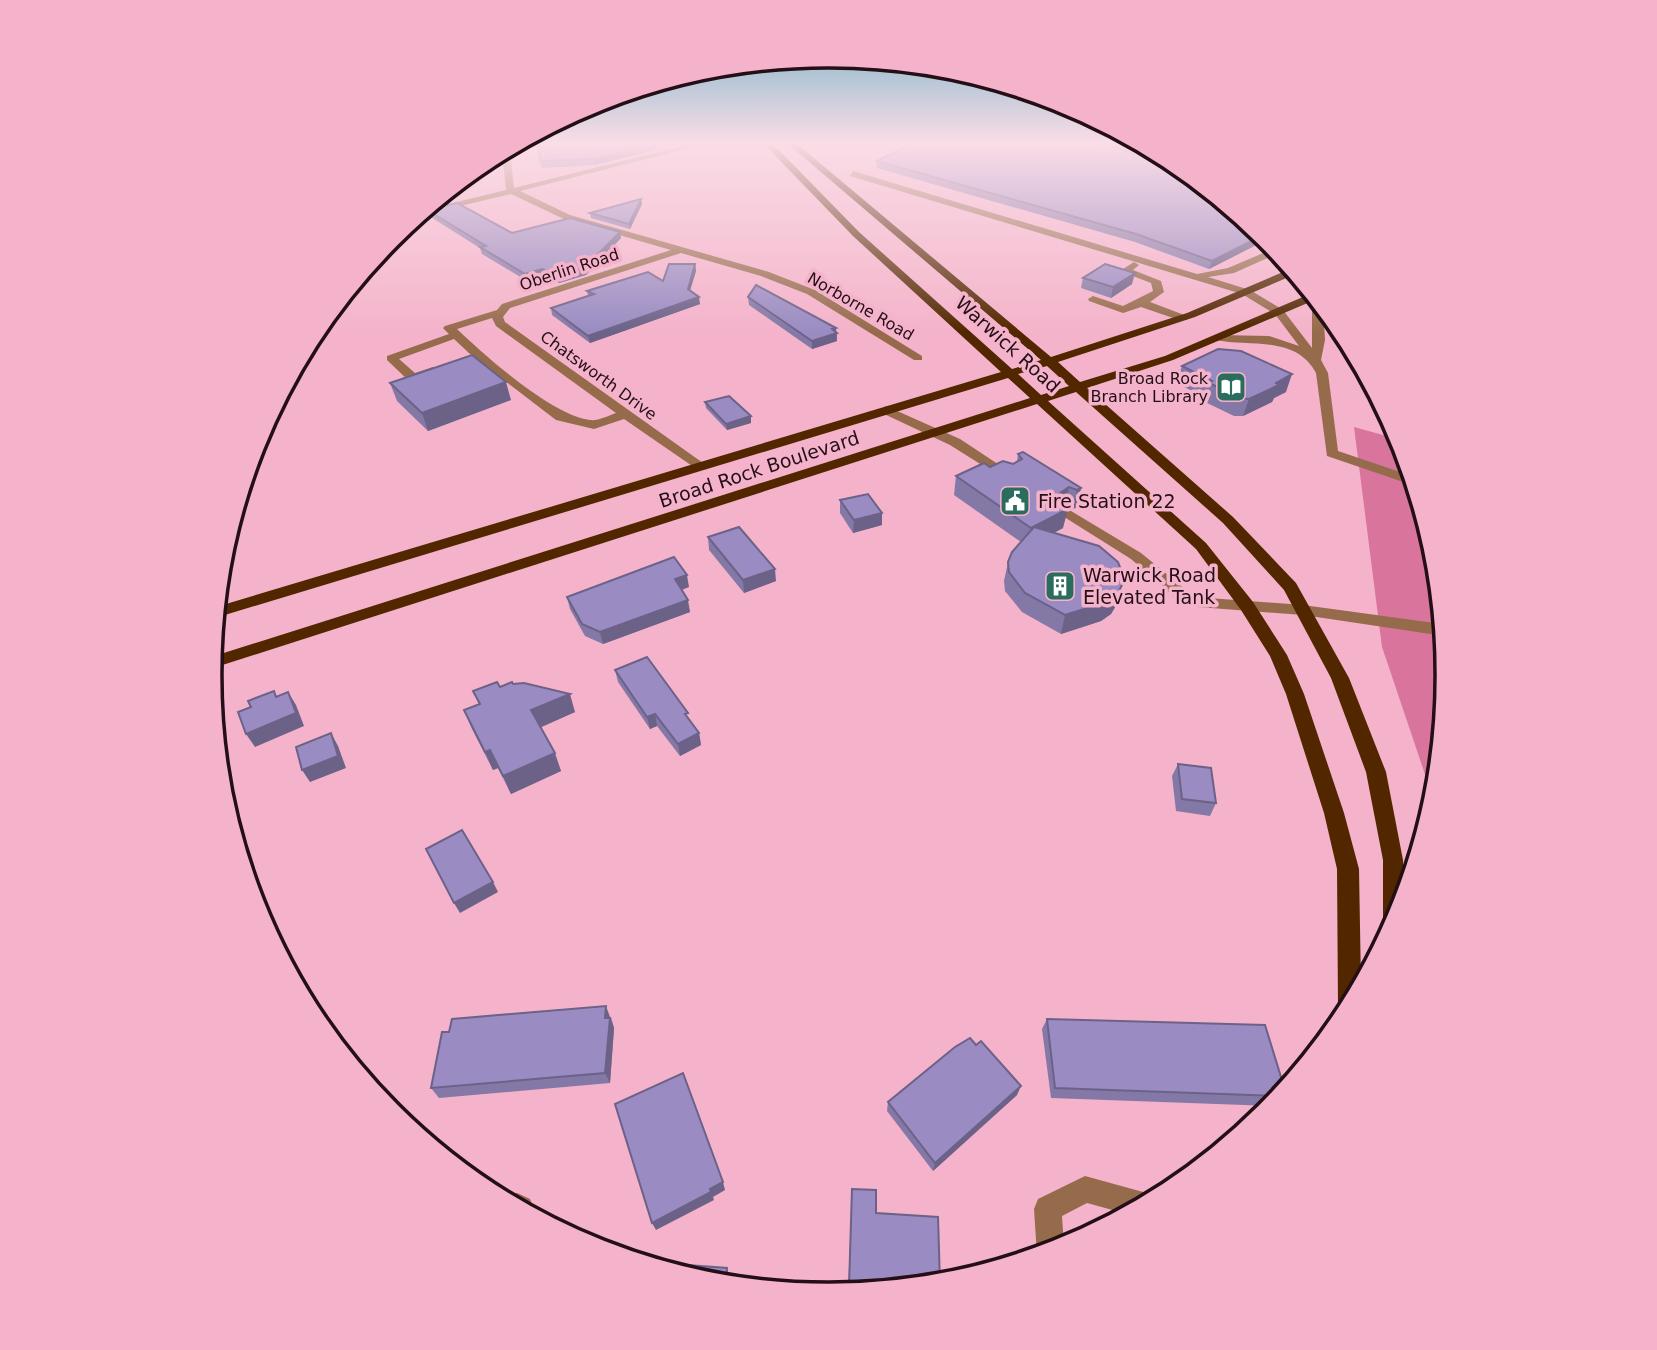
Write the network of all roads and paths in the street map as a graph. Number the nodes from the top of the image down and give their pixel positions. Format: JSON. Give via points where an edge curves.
{"nodes":[{"id":1,"x":544,"y":206,"type":"edge"},
{"id":2,"x":829,"y":206,"type":"edge"},
{"id":3,"x":866,"y":206,"type":"edge"},
{"id":4,"x":960,"y":206,"type":"edge"},
{"id":5,"x":681,"y":250,"type":"junction"},
{"id":6,"x":1266,"y":255,"type":"edge"},
{"id":7,"x":1141,"y":260,"type":"junction"},
{"id":8,"x":1285,"y":275,"type":"edge"},
{"id":9,"x":1199,"y":278,"type":"junction"},
{"id":10,"x":1246,"y":292,"type":"junction"},
{"id":11,"x":1093,"y":299,"type":"dead end"},
{"id":12,"x":1306,"y":302,"type":"edge"},
{"id":13,"x":1141,"y":303,"type":"junction"},
{"id":14,"x":502,"y":310,"type":"junction"},
{"id":15,"x":1279,"y":312,"type":"junction"},
{"id":16,"x":1316,"y":314,"type":"edge"},
{"id":17,"x":1183,"y":318,"type":"junction"},
{"id":18,"x":456,"y":335,"type":"junction"},
{"id":19,"x":1219,"y":338,"type":"junction"},
{"id":20,"x":918,"y":358,"type":"dead end"},
{"id":21,"x":1315,"y":360,"type":"junction"},
{"id":22,"x":1049,"y":361,"type":"junction"},
{"id":23,"x":446,"y":366,"type":"edge"},
{"id":24,"x":1008,"y":373,"type":"junction"},
{"id":25,"x":1077,"y":386,"type":"junction"},
{"id":26,"x":1038,"y":399,"type":"junction"},
{"id":27,"x":886,"y":410,"type":"junction"},
{"id":28,"x":626,"y":414,"type":"junction"},
{"id":29,"x":936,"y":432,"type":"junction"},
{"id":30,"x":698,"y":466,"type":"junction"},
{"id":31,"x":1009,"y":476,"type":"edge"},
{"id":32,"x":1402,"y":476,"type":"edge"},
{"id":33,"x":1066,"y":512,"type":"edge"},
{"id":34,"x":1247,"y":606,"type":"junction"},
{"id":35,"x":226,"y":610,"type":"edge"},
{"id":36,"x":1303,"y":610,"type":"junction"},
{"id":37,"x":1433,"y":629,"type":"edge"},
{"id":38,"x":222,"y":659,"type":"edge"},
{"id":39,"x":1393,"y":896,"type":"edge"},
{"id":40,"x":1350,"y":985,"type":"edge"},
{"id":41,"x":1130,"y":1201,"type":"edge"},
{"id":42,"x":1049,"y":1240,"type":"edge"}],
"edges":[{"from":1,"to":5,"type":"street","name":"Norborne Road"},
{"from":2,"to":24,"type":"main road","name":"Warwick Road"},
{"from":3,"to":22,"type":"main road","name":"Warwick Road"},
{"from":4,"to":7,"type":"street"},
{"from":5,"to":14,"type":"street","name":"Oberlin Road"},
{"from":5,"to":20,"type":"street","name":"Norborne Road","via":[[811,292]]},
{"from":6,"to":9,"type":"street"},
{"from":7,"to":9,"type":"street"},
{"from":7,"to":13,"type":"street","via":[[1125,271],[1156,281],[1159,292]]},
{"from":8,"to":10,"type":"main road","name":"Broad Rock Boulevard"},
{"from":9,"to":10,"type":"street"},
{"from":10,"to":15,"type":"street"},
{"from":10,"to":17,"type":"main road","name":"Broad Rock Boulevard"},
{"from":11,"to":13,"type":"street","via":[[1123,310]]},
{"from":12,"to":15,"type":"main road","name":"Broad Rock Boulevard"},
{"from":13,"to":17,"type":"street"},
{"from":14,"to":18,"type":"street","name":"Oberlin Road","via":[[449,328]]},
{"from":14,"to":28,"type":"street","name":"Chatsworth Drive","via":[[500,324]]},
{"from":15,"to":19,"type":"main road","name":"Broad Rock Boulevard"},
{"from":15,"to":21,"type":"street"},
{"from":16,"to":21,"type":"street","via":[[1319,340]]},
{"from":17,"to":22,"type":"main road","name":"Broad Rock Boulevard"},
{"from":18,"to":23,"type":"street","via":[[391,358],[413,378]]},
{"from":18,"to":28,"type":"street","via":[[473,357],[561,417],[594,425]]},
{"from":19,"to":21,"type":"street","via":[[1277,340]]},
{"from":19,"to":25,"type":"main road","name":"Broad Rock Boulevard"},
{"from":21,"to":32,"type":"street","via":[[1322,373],[1332,453]]},
{"from":22,"to":24,"type":"main road","name":"Broad Rock Boulevard"},
{"from":22,"to":25,"type":"main road","name":"Warwick Road"},
{"from":24,"to":26,"type":"main road","name":"Warwick Road"},
{"from":24,"to":27,"type":"main road","name":"Broad Rock Boulevard"},
{"from":25,"to":26,"type":"main road","name":"Broad Rock Boulevard"},
{"from":25,"to":36,"type":"main road","name":"Warwick Road","via":[[1251,543],[1290,587]]},
{"from":26,"to":29,"type":"main road","name":"Broad Rock Boulevard"},
{"from":26,"to":34,"type":"main road","name":"Warwick Road","via":[[1200,546]]},
{"from":27,"to":29,"type":"street"},
{"from":27,"to":30,"type":"main road","name":"Broad Rock Boulevard"},
{"from":28,"to":30,"type":"street","name":"Chatsworth Drive"},
{"from":29,"to":31,"type":"street"},
{"from":29,"to":38,"type":"main road","name":"Broad Rock Boulevard"},
{"from":30,"to":35,"type":"main road","name":"Broad Rock Boulevard"},
{"from":33,"to":34,"type":"street","via":[[1136,556],[1192,602]]},
{"from":34,"to":36,"type":"street"},
{"from":34,"to":40,"type":"main road","name":"Warwick Road","via":[[1278,655],[1295,694],[1337,824],[1348,869]]},
{"from":36,"to":37,"type":"street"},
{"from":36,"to":39,"type":"main road","name":"Warwick Road","via":[[1340,678],[1376,772],[1392,860]]},
{"from":41,"to":42,"type":"street","via":[[1085,1189],[1048,1209]]}]}
